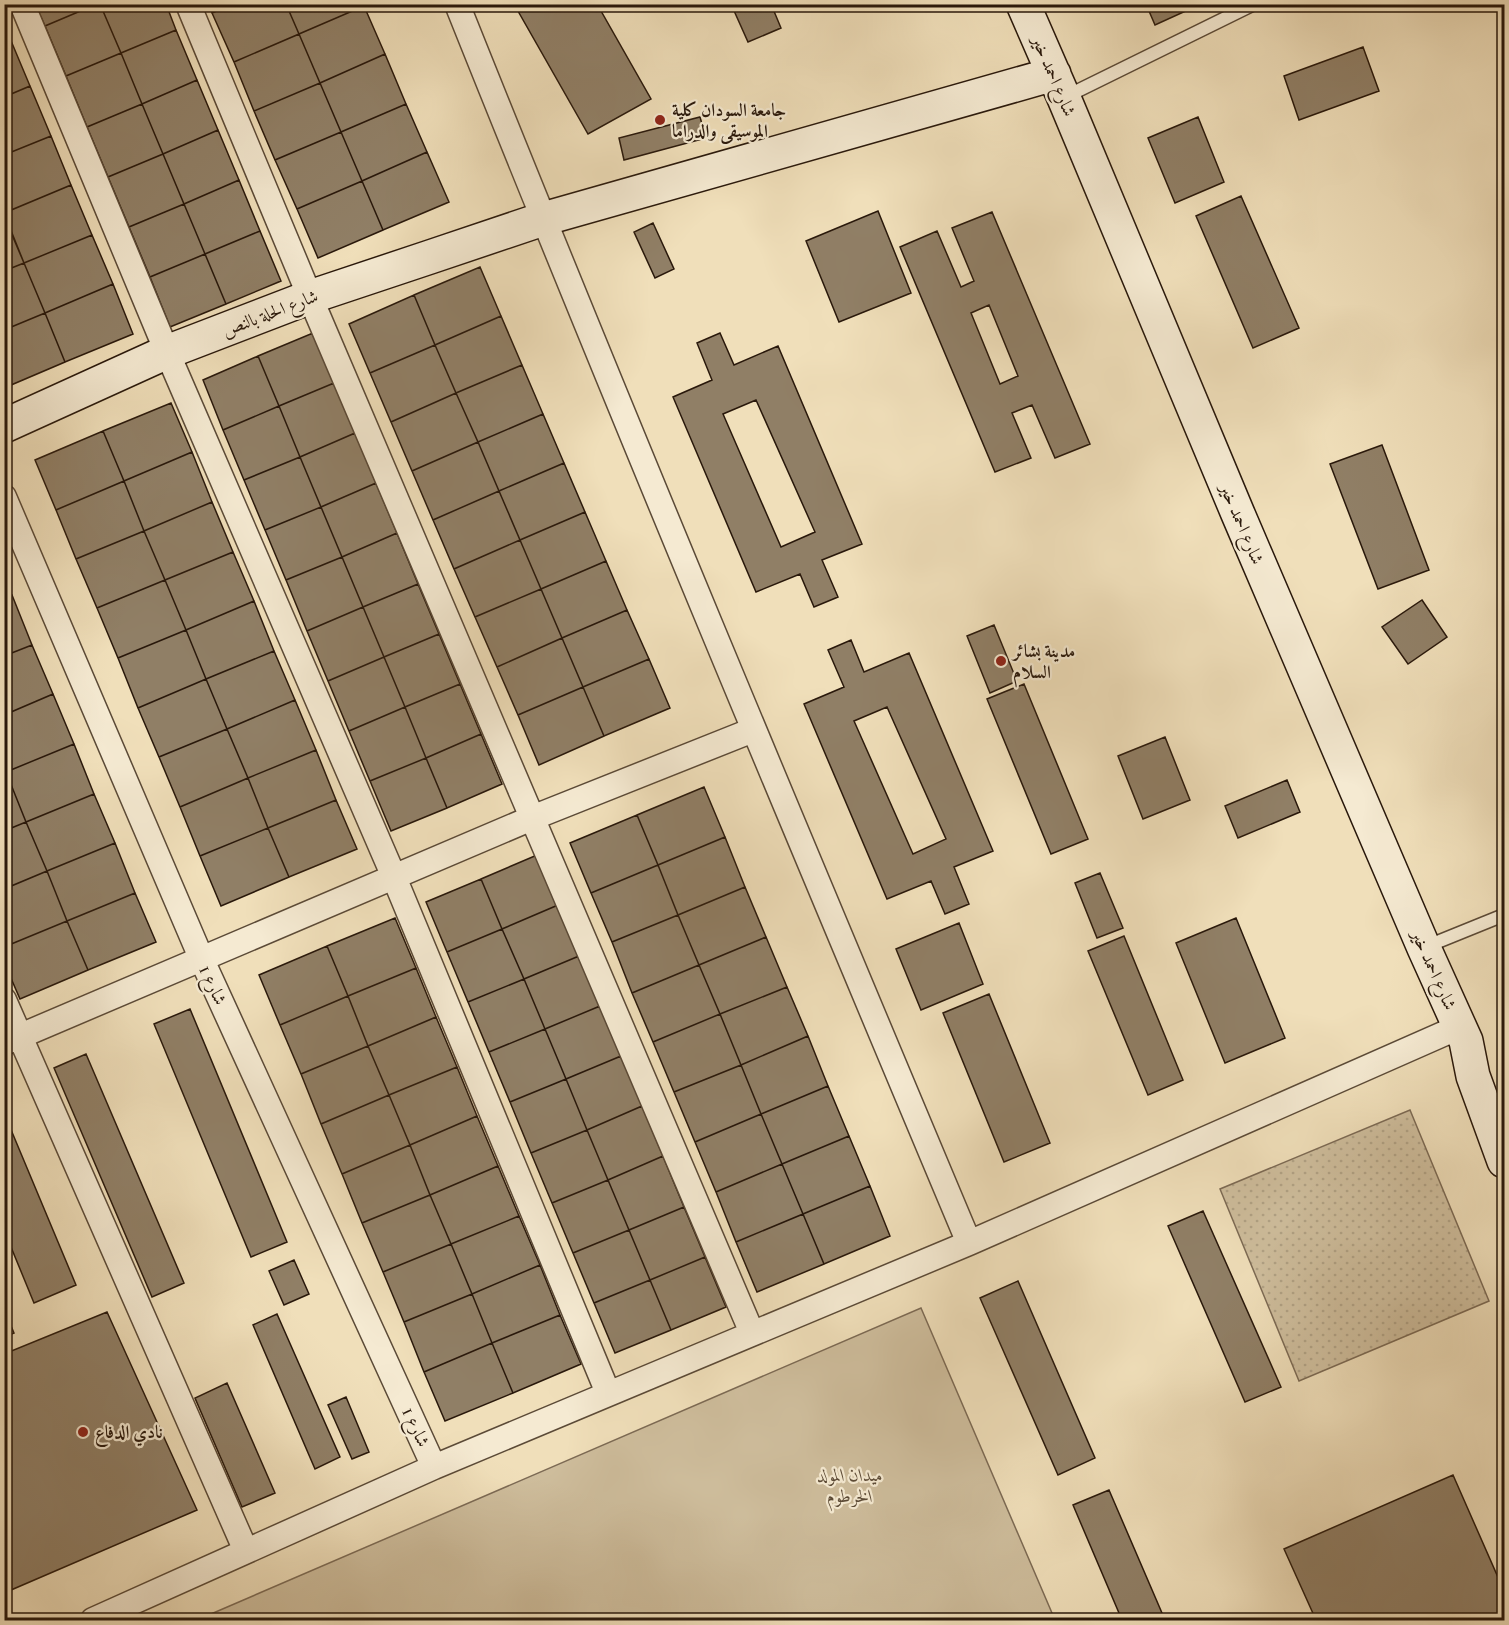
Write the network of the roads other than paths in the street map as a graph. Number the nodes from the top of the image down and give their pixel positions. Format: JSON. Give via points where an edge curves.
{"nodes":[{"id":1,"x":22,"y":4,"type":"edge"},
{"id":2,"x":189,"y":4,"type":"edge"},
{"id":3,"x":457,"y":4,"type":"edge"},
{"id":4,"x":1023,"y":4,"type":"edge"},
{"id":5,"x":1254,"y":4,"type":"edge"},
{"id":6,"x":1059,"y":86,"type":"junction"},
{"id":7,"x":543,"y":219,"type":"junction"},
{"id":8,"x":310,"y":297,"type":"junction"},
{"id":9,"x":167,"y":351,"type":"junction"},
{"id":10,"x":4,"y":426,"type":"edge"},
{"id":11,"x":4,"y":497,"type":"edge"},
{"id":12,"x":753,"y":730,"type":"junction"},
{"id":13,"x":532,"y":818,"type":"junction"},
{"id":14,"x":394,"y":877,"type":"junction"},
{"id":15,"x":1504,"y":915,"type":"edge"},
{"id":16,"x":1424,"y":948,"type":"junction"},
{"id":17,"x":202,"y":960,"type":"junction"},
{"id":18,"x":4,"y":1000,"type":"edge"},
{"id":19,"x":1463,"y":1034,"type":"junction"},
{"id":20,"x":12,"y":1040,"type":"edge"},
{"id":21,"x":1504,"y":1102,"type":"edge"},
{"id":22,"x":1504,"y":1161,"type":"edge"},
{"id":23,"x":969,"y":1243,"type":"junction"},
{"id":24,"x":752,"y":1333,"type":"junction"},
{"id":25,"x":608,"y":1393,"type":"junction"},
{"id":26,"x":434,"y":1467,"type":"junction"},
{"id":27,"x":246,"y":1551,"type":"junction"},
{"id":28,"x":93,"y":1620,"type":"edge"}],
"edges":[{"from":1,"to":9,"type":"street"},
{"from":2,"to":8,"type":"street"},
{"from":3,"to":7,"type":"street"},
{"from":4,"to":6,"type":"main road","name":"شارع احمد خير"},
{"from":5,"to":6,"type":"lane"},
{"from":6,"to":7,"type":"main road","name":"شارع الحلة بالنص"},
{"from":6,"to":16,"type":"main road","name":"شارع احمد خير"},
{"from":7,"to":8,"type":"main road","name":"شارع الحلة بالنص"},
{"from":7,"to":12,"type":"street"},
{"from":8,"to":9,"type":"main road","name":"شارع الحلة بالنص"},
{"from":8,"to":13,"type":"street"},
{"from":9,"to":10,"type":"main road","name":"شارع الحلة بالنص"},
{"from":9,"to":14,"type":"street"},
{"from":11,"to":17,"type":"street","name":"شارع 1"},
{"from":12,"to":13,"type":"street"},
{"from":12,"to":23,"type":"street"},
{"from":13,"to":14,"type":"street"},
{"from":13,"to":24,"type":"street"},
{"from":14,"to":17,"type":"street"},
{"from":14,"to":25,"type":"street"},
{"from":15,"to":16,"type":"lane"},
{"from":16,"to":19,"type":"main road","name":"شارع احمد خير"},
{"from":17,"to":20,"type":"street"},
{"from":17,"to":26,"type":"street","name":"شارع 1"},
{"from":18,"to":20,"type":"street"},
{"from":19,"to":21,"type":"main road","name":"شارع احمد خير","via":[[1490,1070]]},
{"from":19,"to":22,"type":"main road","name":"شارع احمد خير","via":[[1473,1076]]},
{"from":19,"to":23,"type":"street"},
{"from":20,"to":27,"type":"street"},
{"from":23,"to":24,"type":"street"},
{"from":24,"to":25,"type":"street"},
{"from":25,"to":26,"type":"street"},
{"from":26,"to":27,"type":"street"},
{"from":27,"to":28,"type":"street"}]}
